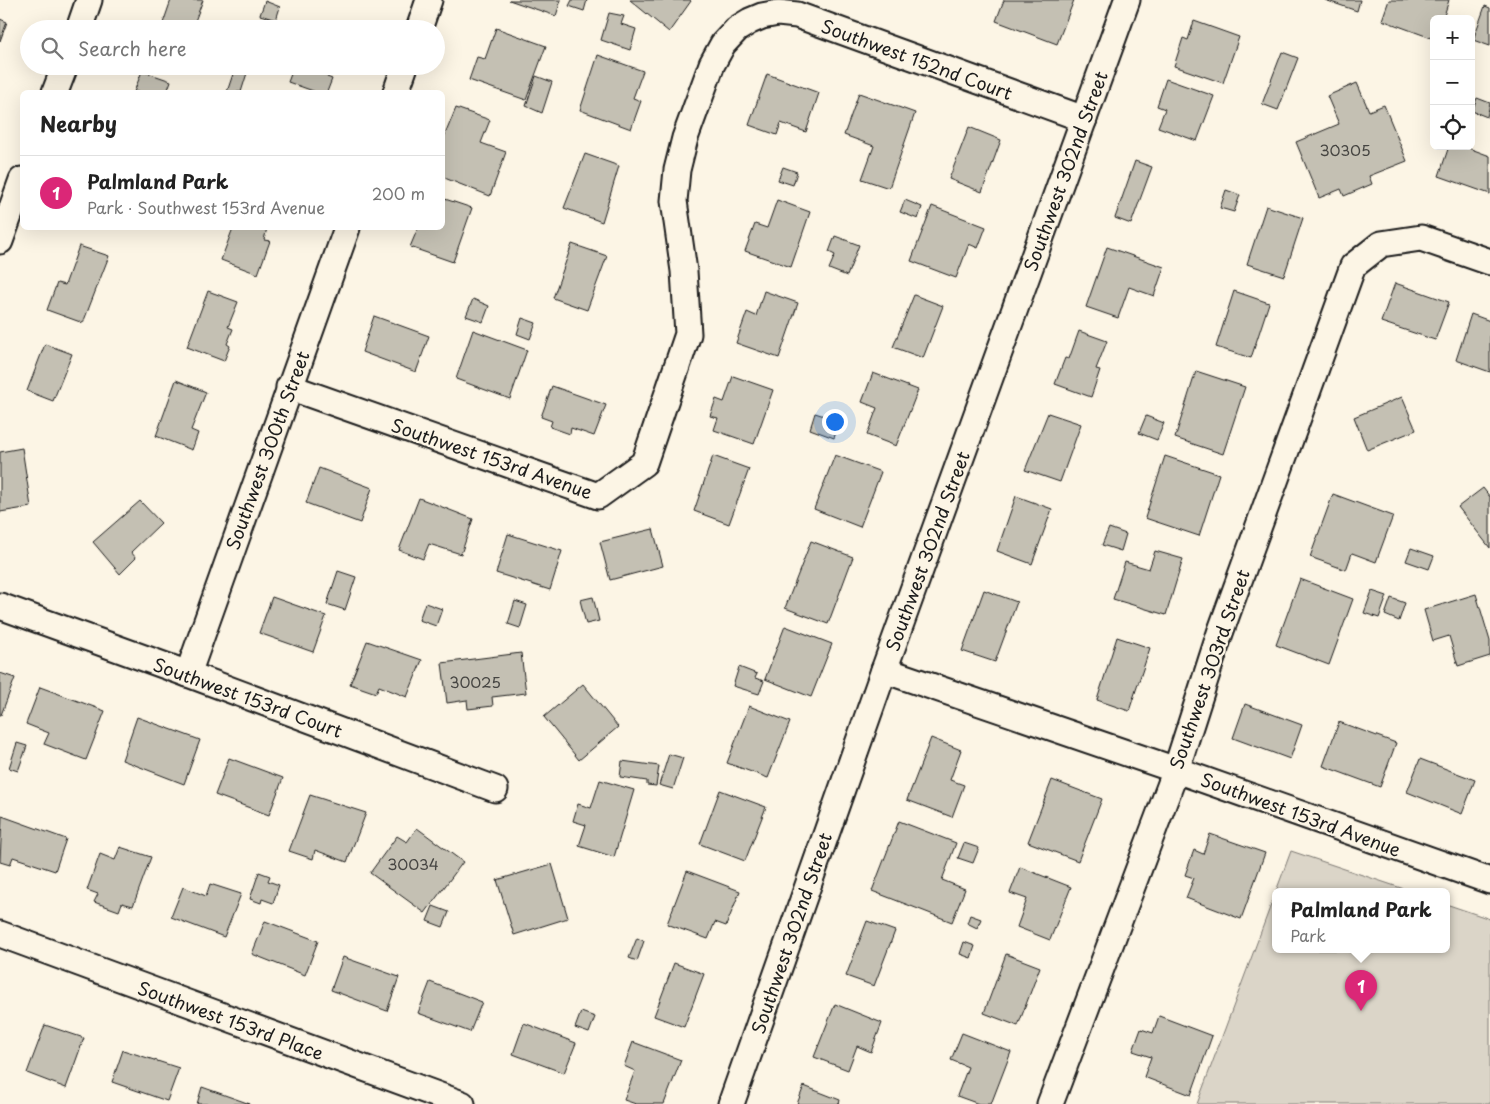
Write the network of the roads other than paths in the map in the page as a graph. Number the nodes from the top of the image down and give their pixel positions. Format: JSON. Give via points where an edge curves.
{"nodes":[{"id":1,"x":89,"y":0,"type":"edge"},
{"id":2,"x":429,"y":0,"type":"edge"},
{"id":3,"x":1127,"y":0,"type":"edge"},
{"id":4,"x":82,"y":20,"type":"edge"},
{"id":5,"x":422,"y":20,"type":"edge"},
{"id":6,"x":62,"y":75,"type":"edge"},
{"id":7,"x":402,"y":75,"type":"edge"},
{"id":8,"x":56,"y":90,"type":"edge"},
{"id":9,"x":397,"y":90,"type":"edge"},
{"id":10,"x":1084,"y":119,"type":"junction"},
{"id":11,"x":20,"y":186,"type":"edge"},
{"id":12,"x":346,"y":230,"type":"edge"},
{"id":13,"x":0,"y":241,"type":"edge"},
{"id":14,"x":1490,"y":262,"type":"edge"},
{"id":15,"x":688,"y":334,"type":"joint"},
{"id":16,"x":289,"y":387,"type":"junction"},
{"id":17,"x":0,"y":606,"type":"edge"},
{"id":18,"x":884,"y":670,"type":"junction"},
{"id":19,"x":188,"y":674,"type":"junction"},
{"id":20,"x":1176,"y":770,"type":"junction"},
{"id":21,"x":495,"y":789,"type":"dead end"},
{"id":22,"x":1490,"y":881,"type":"edge"},
{"id":23,"x":0,"y":934,"type":"edge"},
{"id":24,"x":411,"y":1096,"type":"edge"},
{"id":25,"x":462,"y":1104,"type":"edge"},
{"id":26,"x":731,"y":1104,"type":"edge"},
{"id":27,"x":1050,"y":1104,"type":"edge"}],
"edges":[{"from":1,"to":4,"type":"street"},
{"from":2,"to":5,"type":"street"},
{"from":3,"to":10,"type":"street","name":"Southwest 302nd Street"},
{"from":6,"to":8,"type":"street"},
{"from":7,"to":9,"type":"street"},
{"from":10,"to":15,"type":"street","name":"Southwest 152nd Court","via":[[797,15],[778,13],[750,21],[723,44],[712,64],[677,170],[674,201],[684,271]]},
{"from":10,"to":18,"type":"street","name":"Southwest 302nd Street"},
{"from":11,"to":13,"type":"street"},
{"from":12,"to":16,"type":"street","name":"Southwest 300th Street"},
{"from":14,"to":20,"type":"street","name":"Southwest 303rd Street","via":[[1422,238],[1381,244],[1352,266],[1220,633]]},
{"from":15,"to":16,"type":"street","name":"Southwest 153rd Avenue","via":[[644,463],[598,496]]},
{"from":16,"to":19,"type":"street","name":"Southwest 300th Street"},
{"from":17,"to":19,"type":"street","name":"Southwest 153rd Court"},
{"from":18,"to":20,"type":"street","name":"Southwest 153rd Avenue"},
{"from":18,"to":26,"type":"street","name":"Southwest 302nd Street"},
{"from":19,"to":21,"type":"street","name":"Southwest 153rd Court"},
{"from":20,"to":22,"type":"street","name":"Southwest 153rd Avenue"},
{"from":20,"to":27,"type":"street","name":"Southwest 303rd Street"},
{"from":23,"to":24,"type":"street","name":"Southwest 153rd Place"},
{"from":24,"to":25,"type":"street","name":"Southwest 153rd Place"}]}
